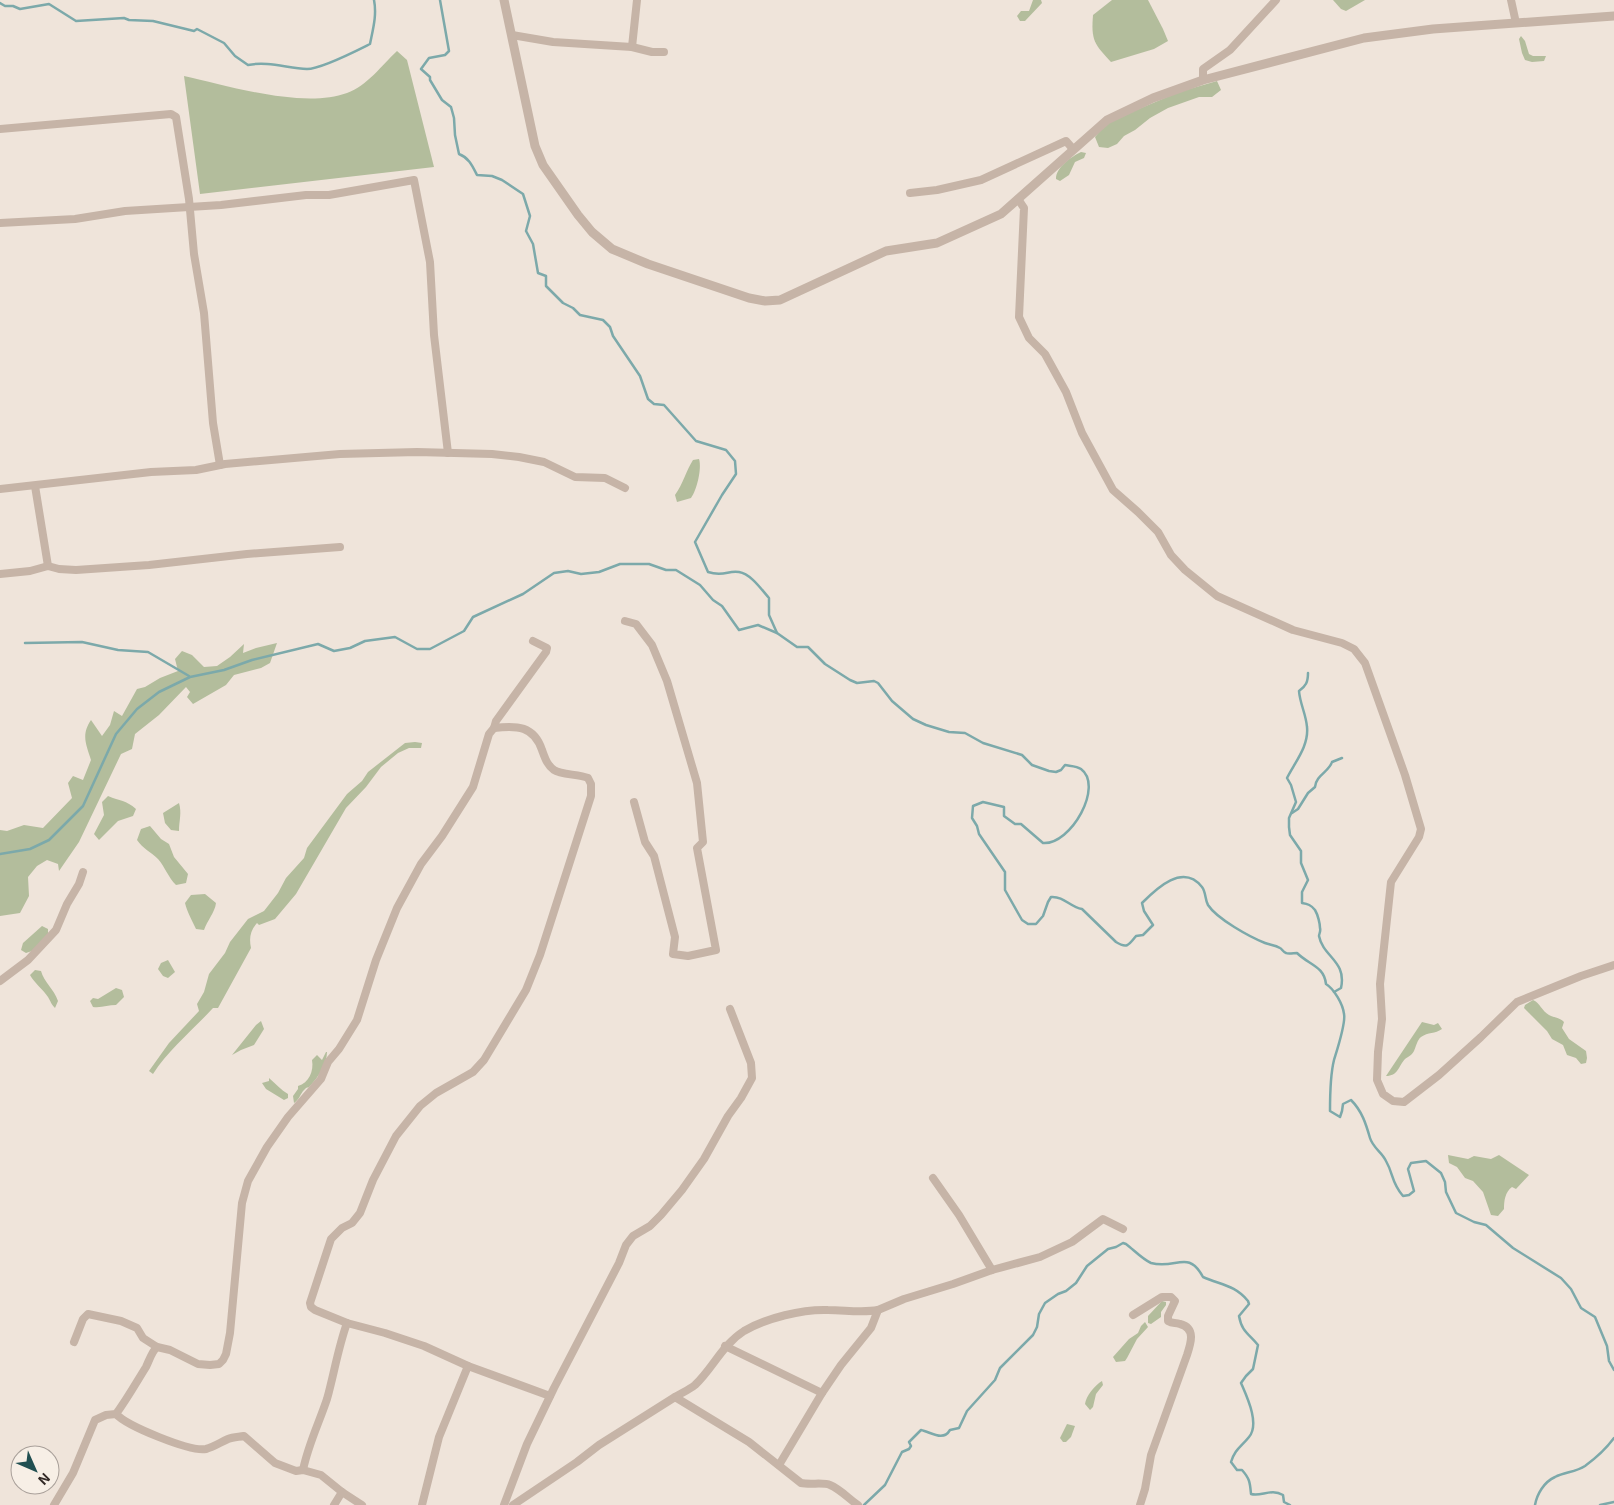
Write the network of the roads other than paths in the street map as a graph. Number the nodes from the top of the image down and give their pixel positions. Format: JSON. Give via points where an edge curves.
{"nodes":[{"id":1,"x":504,"y":0,"type":"edge"},
{"id":2,"x":637,"y":0,"type":"edge"},
{"id":3,"x":1276,"y":0,"type":"edge"},
{"id":4,"x":1511,"y":0,"type":"edge"},
{"id":5,"x":1614,"y":16,"type":"edge"},
{"id":6,"x":1516,"y":23,"type":"junction"},
{"id":7,"x":512,"y":35,"type":"junction"},
{"id":8,"x":632,"y":47,"type":"junction"},
{"id":9,"x":664,"y":52,"type":"dead end"},
{"id":10,"x":1203,"y":80,"type":"junction"},
{"id":11,"x":0,"y":129,"type":"edge"},
{"id":12,"x":1073,"y":149,"type":"junction"},
{"id":13,"x":910,"y":192,"type":"dead end"},
{"id":14,"x":1018,"y":200,"type":"junction"},
{"id":15,"x":190,"y":207,"type":"junction"},
{"id":16,"x":0,"y":223,"type":"edge"},
{"id":17,"x":448,"y":453,"type":"junction"},
{"id":18,"x":220,"y":465,"type":"junction"},
{"id":19,"x":35,"y":486,"type":"junction"},
{"id":20,"x":625,"y":488,"type":"dead end"},
{"id":21,"x":0,"y":489,"type":"edge"},
{"id":22,"x":340,"y":547,"type":"dead end"},
{"id":23,"x":48,"y":566,"type":"junction"},
{"id":24,"x":0,"y":574,"type":"edge"},
{"id":25,"x":625,"y":620,"type":"dead end"},
{"id":26,"x":533,"y":641,"type":"dead end"},
{"id":27,"x":494,"y":728,"type":"junction"},
{"id":28,"x":634,"y":802,"type":"dead end"},
{"id":29,"x":83,"y":872,"type":"dead end"},
{"id":30,"x":1614,"y":965,"type":"edge"},
{"id":31,"x":0,"y":981,"type":"edge"},
{"id":32,"x":730,"y":1009,"type":"dead end"},
{"id":33,"x":934,"y":1178,"type":"dead end"},
{"id":34,"x":1123,"y":1229,"type":"dead end"},
{"id":35,"x":992,"y":1270,"type":"junction"},
{"id":36,"x":878,"y":1310,"type":"junction"},
{"id":37,"x":1134,"y":1316,"type":"dead end"},
{"id":38,"x":347,"y":1323,"type":"junction"},
{"id":39,"x":74,"y":1342,"type":"dead end"},
{"id":40,"x":725,"y":1346,"type":"junction"},
{"id":41,"x":157,"y":1347,"type":"junction"},
{"id":42,"x":468,"y":1366,"type":"junction"},
{"id":43,"x":822,"y":1393,"type":"junction"},
{"id":44,"x":550,"y":1396,"type":"junction"},
{"id":45,"x":675,"y":1397,"type":"junction"},
{"id":46,"x":116,"y":1414,"type":"junction"},
{"id":47,"x":779,"y":1465,"type":"junction"},
{"id":48,"x":303,"y":1470,"type":"junction"},
{"id":49,"x":342,"y":1492,"type":"junction"},
{"id":50,"x":855,"y":1503,"type":"edge"},
{"id":51,"x":54,"y":1505,"type":"edge"},
{"id":52,"x":334,"y":1505,"type":"edge"},
{"id":53,"x":362,"y":1505,"type":"edge"},
{"id":54,"x":422,"y":1505,"type":"edge"},
{"id":55,"x":504,"y":1505,"type":"edge"},
{"id":56,"x":513,"y":1505,"type":"edge"},
{"id":57,"x":1140,"y":1505,"type":"edge"}],
"edges":[{"from":1,"to":7,"type":"street"},
{"from":2,"to":8,"type":"street"},
{"from":3,"to":10,"type":"street","via":[[1230,50],[1203,69]]},
{"from":4,"to":6,"type":"street"},
{"from":5,"to":6,"type":"street"},
{"from":6,"to":10,"type":"street","via":[[1364,38]]},
{"from":7,"to":8,"type":"street","via":[[553,42]]},
{"from":7,"to":14,"type":"street","via":[[535,146],[543,165],[578,215],[612,249],[700,283],[750,298],[780,300],[886,251],[937,244],[1001,214]]},
{"from":8,"to":9,"type":"street"},
{"from":10,"to":12,"type":"street","via":[[1107,120]]},
{"from":11,"to":15,"type":"street","via":[[171,114],[176,117]]},
{"from":12,"to":13,"type":"street","via":[[1066,141],[981,180],[937,190]]},
{"from":12,"to":14,"type":"street"},
{"from":14,"to":30,"type":"street","via":[[1024,208],[1019,317],[1029,338],[1045,354],[1066,392],[1082,434],[1112,490],[1158,532],[1171,555],[1185,570],[1217,596],[1292,630],[1354,649],[1365,663],[1422,829],[1391,882],[1380,984],[1382,1019],[1377,1080],[1383,1094],[1393,1101],[1404,1102],[1446,1069],[1517,1002]]},
{"from":15,"to":16,"type":"street"},
{"from":15,"to":17,"type":"street","via":[[329,195],[414,180],[430,262],[434,335]]},
{"from":15,"to":18,"type":"street"},
{"from":17,"to":18,"type":"street","via":[[340,454]]},
{"from":17,"to":20,"type":"street","via":[[536,460],[575,477],[605,478]]},
{"from":18,"to":19,"type":"street"},
{"from":19,"to":21,"type":"street"},
{"from":19,"to":23,"type":"street"},
{"from":22,"to":23,"type":"street","via":[[76,570]]},
{"from":23,"to":24,"type":"street"},
{"from":25,"to":28,"type":"street","via":[[636,624],[652,645],[667,681],[697,783],[703,842],[697,848],[716,950],[688,956],[673,954],[675,937],[654,856],[645,842]]},
{"from":26,"to":27,"type":"street","via":[[547,648],[546,652]]},
{"from":27,"to":38,"type":"street","via":[[510,726],[534,734],[556,772],[588,778],[591,796],[540,955],[526,990],[503,1031],[474,1072],[436,1093],[406,1121],[387,1151],[360,1213],[331,1240],[310,1303],[314,1310]]},
{"from":27,"to":41,"type":"street","via":[[488,734],[473,787],[421,864],[397,908],[357,1020],[328,1062],[322,1079],[288,1116],[248,1181],[242,1204],[226,1354],[219,1364],[198,1364]]},
{"from":29,"to":31,"type":"street","via":[[56,930],[28,960]]},
{"from":32,"to":44,"type":"street","via":[[751,1063],[752,1078],[682,1190],[650,1226],[632,1236],[626,1245]]},
{"from":33,"to":35,"type":"street"},
{"from":34,"to":35,"type":"street","via":[[1103,1219],[1072,1242],[1040,1257]]},
{"from":35,"to":36,"type":"street"},
{"from":36,"to":40,"type":"street","via":[[791,1314],[744,1331]]},
{"from":36,"to":43,"type":"street","via":[[871,1328]]},
{"from":37,"to":57,"type":"street","via":[[1162,1297],[1171,1297],[1175,1301],[1168,1321],[1186,1327],[1192,1341],[1152,1455]]},
{"from":38,"to":42,"type":"street","via":[[393,1335]]},
{"from":38,"to":48,"type":"street"},
{"from":39,"to":41,"type":"street","via":[[88,1314],[137,1328],[143,1338]]},
{"from":40,"to":43,"type":"street"},
{"from":40,"to":45,"type":"street","via":[[694,1386]]},
{"from":41,"to":46,"type":"street"},
{"from":42,"to":44,"type":"street"},
{"from":42,"to":54,"type":"street","via":[[439,1437]]},
{"from":43,"to":47,"type":"street"},
{"from":44,"to":55,"type":"street","via":[[526,1444]]},
{"from":45,"to":47,"type":"street","via":[[749,1442]]},
{"from":45,"to":56,"type":"street"},
{"from":46,"to":48,"type":"street","via":[[134,1426],[196,1449],[207,1449],[244,1436],[276,1463],[296,1471]]},
{"from":46,"to":51,"type":"street","via":[[95,1420],[73,1473]]},
{"from":47,"to":50,"type":"street","via":[[801,1483],[830,1484]]},
{"from":48,"to":49,"type":"street","via":[[321,1475]]},
{"from":49,"to":52,"type":"street"},
{"from":49,"to":53,"type":"street"}]}
